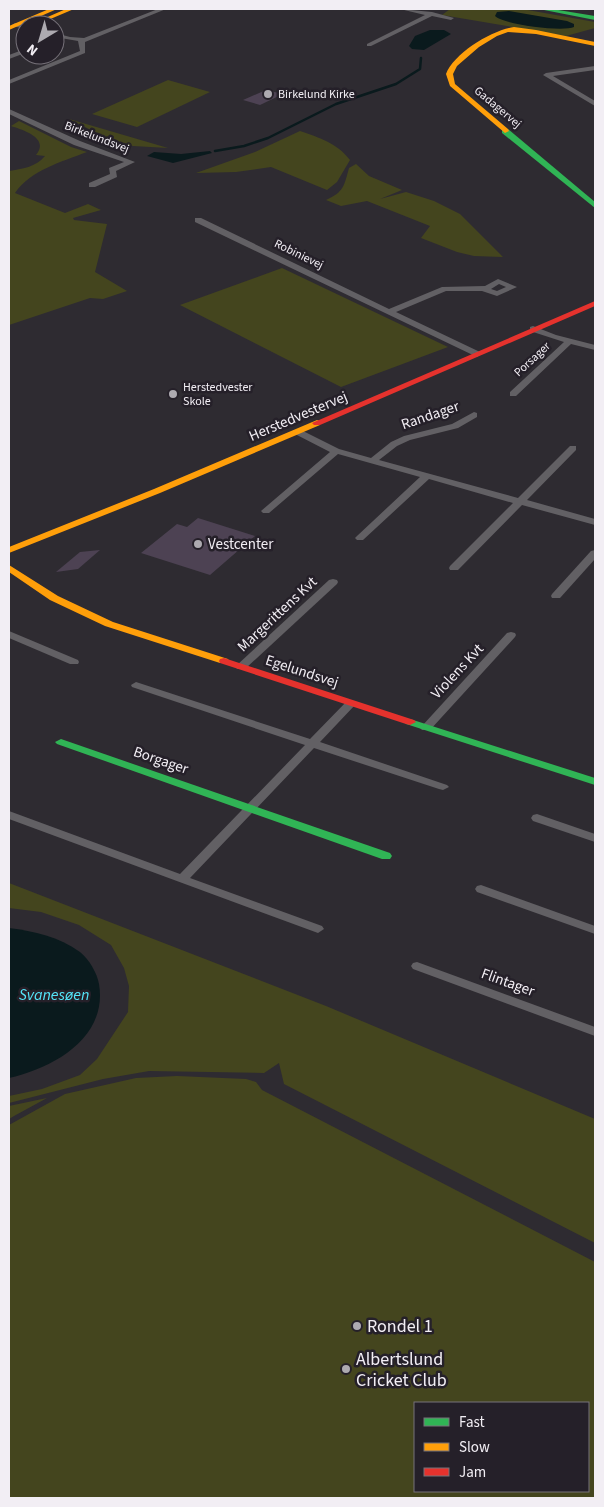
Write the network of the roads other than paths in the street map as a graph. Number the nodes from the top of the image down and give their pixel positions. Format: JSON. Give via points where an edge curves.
{"nodes":[{"id":1,"x":54,"y":9,"type":"edge"},
{"id":2,"x":71,"y":9,"type":"edge"},
{"id":3,"x":163,"y":9,"type":"edge"},
{"id":4,"x":403,"y":9,"type":"edge"},
{"id":5,"x":542,"y":9,"type":"edge"},
{"id":6,"x":562,"y":9,"type":"edge"},
{"id":7,"x":432,"y":14,"type":"junction"},
{"id":8,"x":43,"y":15,"type":"edge"},
{"id":9,"x":56,"y":15,"type":"edge"},
{"id":10,"x":595,"y":16,"type":"edge"},
{"id":11,"x":451,"y":18,"type":"dead end"},
{"id":12,"x":65,"y":37,"type":"edge"},
{"id":13,"x":81,"y":40,"type":"junction"},
{"id":14,"x":595,"y":44,"type":"edge"},
{"id":15,"x":369,"y":45,"type":"dead end"},
{"id":16,"x":65,"y":56,"type":"edge"},
{"id":17,"x":71,"y":57,"type":"junction"},
{"id":18,"x":595,"y":68,"type":"edge"},
{"id":19,"x":9,"y":82,"type":"edge"},
{"id":20,"x":595,"y":104,"type":"edge"},
{"id":21,"x":9,"y":111,"type":"edge"},
{"id":22,"x":92,"y":185,"type":"dead end"},
{"id":23,"x":595,"y":206,"type":"edge"},
{"id":24,"x":198,"y":220,"type":"dead end"},
{"id":25,"x":487,"y":288,"type":"dead end"},
{"id":26,"x":595,"y":303,"type":"edge"},
{"id":27,"x":388,"y":312,"type":"junction"},
{"id":28,"x":533,"y":329,"type":"junction"},
{"id":29,"x":569,"y":342,"type":"junction"},
{"id":30,"x":595,"y":348,"type":"edge"},
{"id":31,"x":477,"y":354,"type":"junction"},
{"id":32,"x":513,"y":394,"type":"dead end"},
{"id":33,"x":474,"y":415,"type":"dead end"},
{"id":34,"x":298,"y":432,"type":"junction"},
{"id":35,"x":573,"y":448,"type":"dead end"},
{"id":36,"x":336,"y":451,"type":"junction"},
{"id":37,"x":372,"y":461,"type":"junction"},
{"id":38,"x":427,"y":476,"type":"junction"},
{"id":39,"x":520,"y":501,"type":"junction"},
{"id":40,"x":266,"y":511,"type":"dead end"},
{"id":41,"x":595,"y":522,"type":"edge"},
{"id":42,"x":360,"y":538,"type":"dead end"},
{"id":43,"x":9,"y":550,"type":"edge"},
{"id":44,"x":595,"y":553,"type":"edge"},
{"id":45,"x":454,"y":568,"type":"dead end"},
{"id":46,"x":11,"y":573,"type":"edge"},
{"id":47,"x":333,"y":582,"type":"dead end"},
{"id":48,"x":556,"y":596,"type":"dead end"},
{"id":49,"x":9,"y":634,"type":"edge"},
{"id":50,"x":511,"y":635,"type":"dead end"},
{"id":51,"x":74,"y":662,"type":"dead end"},
{"id":52,"x":241,"y":667,"type":"junction"},
{"id":53,"x":136,"y":685,"type":"dead end"},
{"id":54,"x":351,"y":703,"type":"junction"},
{"id":55,"x":426,"y":728,"type":"junction"},
{"id":56,"x":61,"y":742,"type":"dead end"},
{"id":57,"x":312,"y":744,"type":"junction"},
{"id":58,"x":595,"y":782,"type":"edge"},
{"id":59,"x":443,"y":787,"type":"dead end"},
{"id":60,"x":250,"y":808,"type":"junction"},
{"id":61,"x":9,"y":815,"type":"edge"},
{"id":62,"x":537,"y":818,"type":"dead end"},
{"id":63,"x":595,"y":838,"type":"edge"},
{"id":64,"x":386,"y":856,"type":"dead end"},
{"id":65,"x":182,"y":879,"type":"junction"},
{"id":66,"x":481,"y":889,"type":"dead end"},
{"id":67,"x":318,"y":929,"type":"dead end"},
{"id":68,"x":595,"y":930,"type":"edge"},
{"id":69,"x":417,"y":966,"type":"dead end"},
{"id":70,"x":593,"y":1027,"type":"edge"}],
"edges":[{"from":1,"to":8,"type":"street"},
{"from":2,"to":9,"type":"street"},
{"from":3,"to":13,"type":"street"},
{"from":4,"to":7,"type":"street"},
{"from":5,"to":10,"type":"street"},
{"from":6,"to":10,"type":"street"},
{"from":7,"to":11,"type":"street"},
{"from":7,"to":15,"type":"street"},
{"from":12,"to":13,"type":"street"},
{"from":13,"to":17,"type":"street","via":[[83,52]]},
{"from":14,"to":23,"type":"street","name":"Gadagervej","via":[[509,29],[499,32],[456,62],[450,71],[452,86]]},
{"from":16,"to":17,"type":"street"},
{"from":17,"to":19,"type":"street"},
{"from":18,"to":20,"type":"street","via":[[546,75]]},
{"from":21,"to":22,"type":"street","name":"Birkelundsvej","via":[[77,143],[131,162],[112,170],[114,175]]},
{"from":24,"to":27,"type":"street","name":"Robinievej"},
{"from":25,"to":27,"type":"street","via":[[445,289]]},
{"from":26,"to":28,"type":"street","name":"Herstedvestervej"},
{"from":27,"to":31,"type":"street","name":"Robinievej"},
{"from":28,"to":29,"type":"street","name":"Porsager"},
{"from":28,"to":31,"type":"street","name":"Herstedvestervej"},
{"from":29,"to":30,"type":"street","name":"Porsager"},
{"from":29,"to":32,"type":"street","name":"Porsager"},
{"from":31,"to":34,"type":"street","name":"Herstedvestervej"},
{"from":33,"to":37,"type":"street","name":"Randager","via":[[455,426],[407,438]]},
{"from":34,"to":36,"type":"street"},
{"from":34,"to":43,"type":"street","name":"Herstedvestervej"},
{"from":35,"to":39,"type":"street"},
{"from":36,"to":37,"type":"street"},
{"from":36,"to":40,"type":"street"},
{"from":37,"to":38,"type":"street"},
{"from":38,"to":39,"type":"street"},
{"from":38,"to":42,"type":"street"},
{"from":39,"to":41,"type":"street"},
{"from":39,"to":45,"type":"street"},
{"from":44,"to":48,"type":"street"},
{"from":46,"to":52,"type":"street","name":"Egelundsvej","via":[[109,624]]},
{"from":47,"to":52,"type":"street","name":"Margerittens Kvt"},
{"from":49,"to":51,"type":"street"},
{"from":50,"to":55,"type":"street","name":"Violens Kvt"},
{"from":52,"to":54,"type":"street","name":"Egelundsvej"},
{"from":53,"to":57,"type":"street"},
{"from":54,"to":55,"type":"street","name":"Egelundsvej"},
{"from":54,"to":57,"type":"street"},
{"from":55,"to":58,"type":"street","name":"Egelundsvej"},
{"from":56,"to":60,"type":"street","name":"Borgager"},
{"from":57,"to":59,"type":"street"},
{"from":57,"to":60,"type":"street"},
{"from":60,"to":64,"type":"street","name":"Borgager"},
{"from":60,"to":65,"type":"street"},
{"from":61,"to":65,"type":"street"},
{"from":62,"to":63,"type":"street"},
{"from":65,"to":67,"type":"street"},
{"from":66,"to":68,"type":"street"},
{"from":69,"to":70,"type":"street","name":"Flintager"}]}
